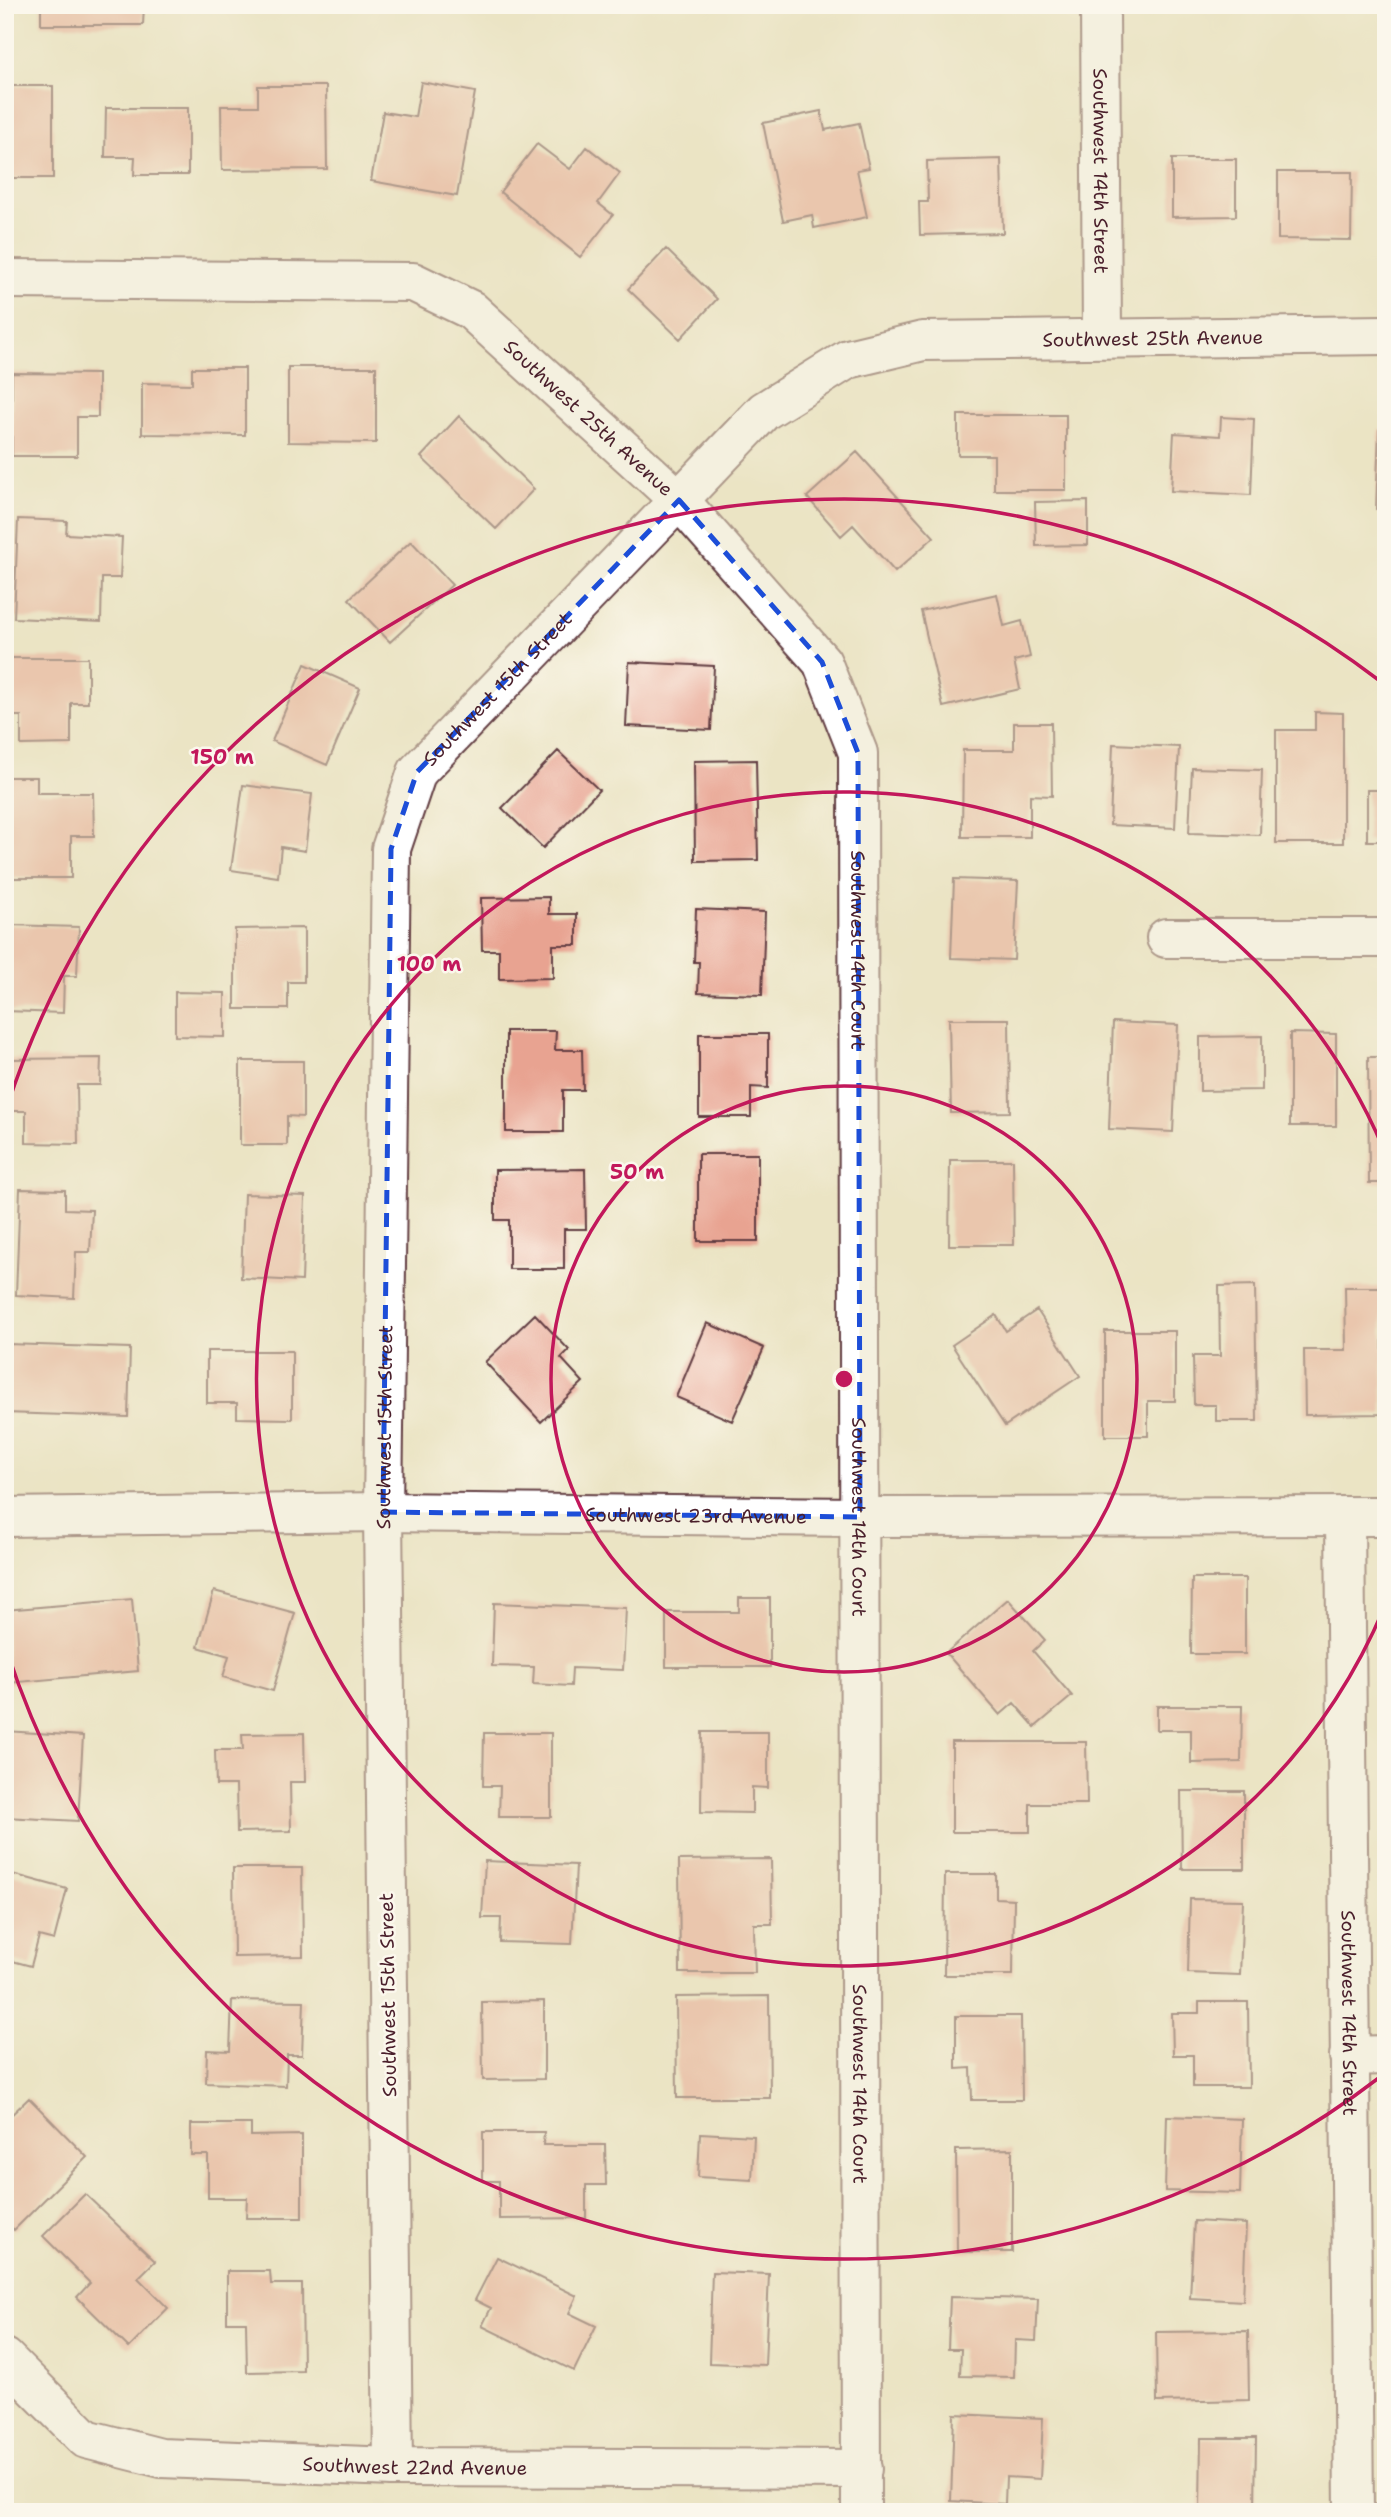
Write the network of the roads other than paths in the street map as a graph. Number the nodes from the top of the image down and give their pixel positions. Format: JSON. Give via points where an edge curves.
{"nodes":[{"id":1,"x":1100,"y":5,"type":"edge"},
{"id":2,"x":5,"y":279,"type":"edge"},
{"id":3,"x":1386,"y":335,"type":"edge"},
{"id":4,"x":1102,"y":338,"type":"junction"},
{"id":5,"x":680,"y":500,"type":"junction"},
{"id":6,"x":1386,"y":938,"type":"edge"},
{"id":7,"x":1166,"y":939,"type":"dead end"},
{"id":8,"x":383,"y":1512,"type":"junction"},
{"id":9,"x":1345,"y":1516,"type":"junction"},
{"id":10,"x":1386,"y":1516,"type":"edge"},
{"id":11,"x":5,"y":1517,"type":"edge"},
{"id":12,"x":860,"y":1517,"type":"junction"},
{"id":13,"x":1367,"y":2055,"type":"edge"},
{"id":14,"x":5,"y":2358,"type":"edge"},
{"id":15,"x":393,"y":2467,"type":"junction"},
{"id":16,"x":862,"y":2469,"type":"junction"},
{"id":17,"x":861,"y":2512,"type":"edge"},
{"id":18,"x":1354,"y":2512,"type":"edge"}],
"edges":[{"from":1,"to":4,"type":"street","name":"Southwest 14th Street"},
{"from":2,"to":5,"type":"street","name":"Southwest 25th Avenue","via":[[413,282],[471,310]]},
{"from":3,"to":4,"type":"street","name":"Southwest 25th Avenue"},
{"from":4,"to":5,"type":"street","name":"Southwest 25th Avenue","via":[[923,341],[848,359],[764,411]]},
{"from":5,"to":8,"type":"street","name":"Southwest 15th Street","via":[[416,772],[391,849]]},
{"from":5,"to":12,"type":"street","name":"Southwest 14th Court","via":[[822,662],[858,753]]},
{"from":6,"to":7,"type":"street"},
{"from":8,"to":11,"type":"street","name":"Southwest 23rd Avenue"},
{"from":8,"to":12,"type":"street","name":"Southwest 23rd Avenue"},
{"from":8,"to":15,"type":"street","name":"Southwest 15th Street"},
{"from":9,"to":10,"type":"street","name":"Southwest 23rd Avenue"},
{"from":9,"to":12,"type":"street","name":"Southwest 23rd Avenue"},
{"from":9,"to":13,"type":"street","name":"Southwest 14th Street"},
{"from":12,"to":16,"type":"street","name":"Southwest 14th Court"},
{"from":13,"to":18,"type":"street","name":"Southwest 14th Street"},
{"from":14,"to":15,"type":"street","name":"Southwest 22nd Avenue","via":[[86,2439],[162,2458]]},
{"from":15,"to":16,"type":"street","name":"Southwest 22nd Avenue"},
{"from":16,"to":17,"type":"street","name":"Southwest 14th Court"}]}
